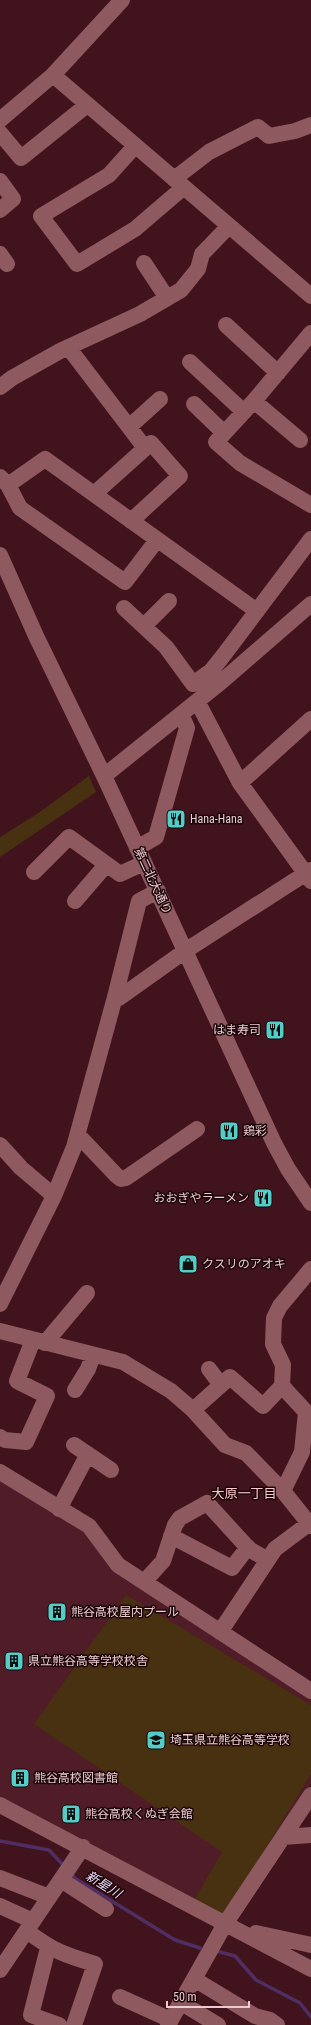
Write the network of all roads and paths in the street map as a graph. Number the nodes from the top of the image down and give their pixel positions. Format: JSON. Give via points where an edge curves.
{"nodes":[{"id":1,"x":122,"y":0,"type":"edge"},
{"id":2,"x":53,"y":75,"type":"junction"},
{"id":3,"x":87,"y":105,"type":"junction"},
{"id":4,"x":0,"y":120,"type":"edge"},
{"id":5,"x":311,"y":125,"type":"edge"},
{"id":6,"x":0,"y":133,"type":"edge"},
{"id":7,"x":135,"y":146,"type":"junction"},
{"id":8,"x":0,"y":181,"type":"edge"},
{"id":9,"x":179,"y":183,"type":"junction"},
{"id":10,"x":0,"y":210,"type":"edge"},
{"id":11,"x":229,"y":226,"type":"junction"},
{"id":12,"x":144,"y":263,"type":"dead end"},
{"id":13,"x":311,"y":296,"type":"edge"},
{"id":14,"x":167,"y":298,"type":"junction"},
{"id":15,"x":226,"y":325,"type":"dead end"},
{"id":16,"x":311,"y":333,"type":"edge"},
{"id":17,"x":68,"y":347,"type":"junction"},
{"id":18,"x":190,"y":362,"type":"dead end"},
{"id":19,"x":278,"y":373,"type":"junction"},
{"id":20,"x":0,"y":387,"type":"edge"},
{"id":21,"x":160,"y":399,"type":"dead end"},
{"id":22,"x":194,"y":404,"type":"dead end"},
{"id":23,"x":249,"y":407,"type":"junction"},
{"id":24,"x":129,"y":427,"type":"junction"},
{"id":25,"x":224,"y":433,"type":"junction"},
{"id":26,"x":300,"y":440,"type":"dead end"},
{"id":27,"x":145,"y":448,"type":"junction"},
{"id":28,"x":4,"y":481,"type":"edge"},
{"id":29,"x":94,"y":494,"type":"junction"},
{"id":30,"x":311,"y":505,"type":"edge"},
{"id":31,"x":131,"y":521,"type":"junction"},
{"id":32,"x":311,"y":539,"type":"edge"},
{"id":33,"x":157,"y":540,"type":"junction"},
{"id":34,"x":0,"y":555,"type":"edge"},
{"id":35,"x":169,"y":600,"type":"dead end"},
{"id":36,"x":124,"y":608,"type":"dead end"},
{"id":37,"x":257,"y":611,"type":"junction"},
{"id":38,"x":309,"y":612,"type":"edge"},
{"id":39,"x":144,"y":626,"type":"junction"},
{"id":40,"x":216,"y":677,"type":"junction"},
{"id":41,"x":200,"y":706,"type":"junction"},
{"id":42,"x":181,"y":714,"type":"junction"},
{"id":43,"x":311,"y":719,"type":"edge"},
{"id":44,"x":104,"y":776,"type":"junction"},
{"id":45,"x":240,"y":782,"type":"junction"},
{"id":46,"x":137,"y":848,"type":"junction"},
{"id":47,"x":144,"y":863,"type":"junction"},
{"id":48,"x":106,"y":865,"type":"junction"},
{"id":49,"x":34,"y":872,"type":"dead end"},
{"id":50,"x":309,"y":875,"type":"edge"},
{"id":51,"x":158,"y":891,"type":"junction"},
{"id":52,"x":75,"y":901,"type":"dead end"},
{"id":53,"x":185,"y":951,"type":"junction"},
{"id":54,"x":115,"y":997,"type":"junction"},
{"id":55,"x":197,"y":1129,"type":"dead end"},
{"id":56,"x":78,"y":1135,"type":"junction"},
{"id":57,"x":0,"y":1145,"type":"edge"},
{"id":58,"x":54,"y":1196,"type":"junction"},
{"id":59,"x":311,"y":1203,"type":"edge"},
{"id":60,"x":311,"y":1269,"type":"edge"},
{"id":61,"x":88,"y":1293,"type":"dead end"},
{"id":62,"x":0,"y":1304,"type":"edge"},
{"id":63,"x":0,"y":1331,"type":"edge"},
{"id":64,"x":39,"y":1342,"type":"junction"},
{"id":65,"x":93,"y":1355,"type":"junction"},
{"id":66,"x":209,"y":1369,"type":"dead end"},
{"id":67,"x":221,"y":1385,"type":"junction"},
{"id":68,"x":282,"y":1386,"type":"junction"},
{"id":69,"x":75,"y":1390,"type":"dead end"},
{"id":70,"x":193,"y":1410,"type":"junction"},
{"id":71,"x":308,"y":1417,"type":"edge"},
{"id":72,"x":0,"y":1437,"type":"edge"},
{"id":73,"x":74,"y":1445,"type":"dead end"},
{"id":74,"x":88,"y":1454,"type":"junction"},
{"id":75,"x":305,"y":1460,"type":"edge"},
{"id":76,"x":111,"y":1470,"type":"dead end"},
{"id":77,"x":0,"y":1472,"type":"edge"},
{"id":78,"x":283,"y":1491,"type":"junction"},
{"id":79,"x":59,"y":1509,"type":"junction"},
{"id":80,"x":310,"y":1524,"type":"edge"},
{"id":81,"x":171,"y":1536,"type":"junction"},
{"id":82,"x":248,"y":1547,"type":"junction"},
{"id":83,"x":268,"y":1560,"type":"junction"},
{"id":84,"x":144,"y":1582,"type":"junction"},
{"id":85,"x":220,"y":1632,"type":"junction"},
{"id":86,"x":311,"y":1692,"type":"edge"},
{"id":87,"x":310,"y":1798,"type":"edge"},
{"id":88,"x":0,"y":1805,"type":"edge"},
{"id":89,"x":311,"y":1835,"type":"edge"},
{"id":90,"x":283,"y":1837,"type":"junction"},
{"id":91,"x":83,"y":1847,"type":"junction"},
{"id":92,"x":66,"y":1874,"type":"junction"},
{"id":93,"x":0,"y":1878,"type":"edge"},
{"id":94,"x":49,"y":1897,"type":"junction"},
{"id":95,"x":0,"y":1906,"type":"edge"},
{"id":96,"x":106,"y":1909,"type":"dead end"},
{"id":97,"x":30,"y":1926,"type":"junction"},
{"id":98,"x":231,"y":1927,"type":"junction"},
{"id":99,"x":311,"y":1945,"type":"edge"},
{"id":100,"x":48,"y":1948,"type":"junction"},
{"id":101,"x":311,"y":1969,"type":"edge"},
{"id":102,"x":0,"y":1970,"type":"edge"},
{"id":103,"x":194,"y":1979,"type":"junction"},
{"id":104,"x":120,"y":1997,"type":"dead end"},
{"id":105,"x":180,"y":2002,"type":"junction"},
{"id":106,"x":170,"y":2022,"type":"edge"},
{"id":107,"x":59,"y":2025,"type":"edge"},
{"id":108,"x":74,"y":2025,"type":"edge"},
{"id":109,"x":218,"y":2025,"type":"edge"},
{"id":110,"x":277,"y":2025,"type":"edge"}],
"edges":[{"from":1,"to":2,"type":"street"},
{"from":2,"to":3,"type":"street"},
{"from":2,"to":4,"type":"street"},
{"from":3,"to":6,"type":"street","via":[[21,158]]},
{"from":3,"to":7,"type":"street"},
{"from":5,"to":9,"type":"street","via":[[269,136],[258,127],[209,152]]},
{"from":7,"to":9,"type":"street"},
{"from":7,"to":9,"type":"street","via":[[109,175],[41,216],[77,264],[135,229]]},
{"from":8,"to":10,"type":"street","via":[[13,199]]},
{"from":9,"to":11,"type":"street"},
{"from":11,"to":13,"type":"street"},
{"from":11,"to":14,"type":"street","via":[[202,254],[198,269],[181,290]]},
{"from":12,"to":14,"type":"street"},
{"from":14,"to":17,"type":"street","via":[[140,314]]},
{"from":15,"to":19,"type":"street"},
{"from":16,"to":19,"type":"street"},
{"from":17,"to":20,"type":"street"},
{"from":17,"to":24,"type":"street"},
{"from":18,"to":23,"type":"street"},
{"from":19,"to":23,"type":"street"},
{"from":21,"to":24,"type":"street"},
{"from":22,"to":25,"type":"street"},
{"from":23,"to":25,"type":"street"},
{"from":23,"to":26,"type":"street"},
{"from":24,"to":27,"type":"street"},
{"from":25,"to":30,"type":"street","via":[[216,442],[240,463]]},
{"from":27,"to":29,"type":"street"},
{"from":27,"to":31,"type":"street","via":[[151,443],[180,476]]},
{"from":28,"to":29,"type":"street","via":[[45,459]]},
{"from":28,"to":33,"type":"street","via":[[20,508],[125,582]]},
{"from":29,"to":31,"type":"street"},
{"from":31,"to":33,"type":"street"},
{"from":32,"to":37,"type":"street"},
{"from":33,"to":37,"type":"street"},
{"from":34,"to":44,"type":"street","name":"第二北大通り"},
{"from":35,"to":39,"type":"street"},
{"from":36,"to":39,"type":"street"},
{"from":37,"to":40,"type":"street"},
{"from":38,"to":40,"type":"street"},
{"from":38,"to":41,"type":"street"},
{"from":39,"to":40,"type":"street","via":[[166,647],[193,684]]},
{"from":40,"to":41,"type":"street"},
{"from":41,"to":42,"type":"street"},
{"from":41,"to":45,"type":"street"},
{"from":42,"to":44,"type":"street"},
{"from":42,"to":46,"type":"street","via":[[187,728],[156,837]]},
{"from":43,"to":45,"type":"street"},
{"from":44,"to":46,"type":"street","name":"第二北大通り"},
{"from":45,"to":50,"type":"street"},
{"from":46,"to":47,"type":"street","name":"第二北大通り"},
{"from":47,"to":48,"type":"street","via":[[120,874]]},
{"from":47,"to":51,"type":"street","name":"第二北大通り"},
{"from":48,"to":49,"type":"street","via":[[69,837]]},
{"from":48,"to":52,"type":"street"},
{"from":50,"to":53,"type":"street"},
{"from":51,"to":53,"type":"street","name":"第二北大通り"},
{"from":51,"to":54,"type":"street","via":[[139,901]]},
{"from":53,"to":54,"type":"street","via":[[120,998]]},
{"from":53,"to":59,"type":"street","name":"第二北大通り","via":[[274,1143]]},
{"from":54,"to":56,"type":"street"},
{"from":55,"to":56,"type":"street","via":[[126,1178],[116,1175]]},
{"from":56,"to":58,"type":"street"},
{"from":57,"to":58,"type":"street","via":[[21,1168]]},
{"from":58,"to":62,"type":"street"},
{"from":60,"to":68,"type":"street","via":[[280,1306],[274,1318],[273,1344],[283,1365]]},
{"from":61,"to":64,"type":"street"},
{"from":63,"to":64,"type":"street"},
{"from":64,"to":65,"type":"street"},
{"from":64,"to":72,"type":"street","via":[[17,1381],[47,1396],[26,1442],[5,1440]]},
{"from":65,"to":69,"type":"street"},
{"from":65,"to":70,"type":"street","via":[[123,1362],[171,1391]]},
{"from":66,"to":67,"type":"street"},
{"from":67,"to":68,"type":"street","via":[[230,1377],[263,1406]]},
{"from":67,"to":70,"type":"street"},
{"from":68,"to":71,"type":"street"},
{"from":70,"to":78,"type":"street","via":[[226,1445],[246,1453]]},
{"from":71,"to":75,"type":"street"},
{"from":73,"to":74,"type":"street"},
{"from":74,"to":76,"type":"street"},
{"from":74,"to":79,"type":"street"},
{"from":75,"to":78,"type":"street"},
{"from":77,"to":79,"type":"street"},
{"from":78,"to":80,"type":"street"},
{"from":79,"to":84,"type":"street","via":[[89,1526],[118,1565]]},
{"from":80,"to":83,"type":"street","via":[[275,1549]]},
{"from":81,"to":82,"type":"street","via":[[232,1568]]},
{"from":81,"to":82,"type":"street","via":[[180,1518],[207,1503]]},
{"from":81,"to":84,"type":"street","via":[[163,1560]]},
{"from":82,"to":83,"type":"street"},
{"from":83,"to":85,"type":"street"},
{"from":84,"to":85,"type":"street"},
{"from":85,"to":86,"type":"street"},
{"from":87,"to":90,"type":"street"},
{"from":88,"to":91,"type":"street"},
{"from":89,"to":90,"type":"street"},
{"from":90,"to":98,"type":"street"},
{"from":91,"to":92,"type":"street"},
{"from":91,"to":98,"type":"street"},
{"from":92,"to":94,"type":"street"},
{"from":92,"to":96,"type":"street"},
{"from":93,"to":94,"type":"street"},
{"from":94,"to":97,"type":"street"},
{"from":95,"to":97,"type":"street"},
{"from":97,"to":100,"type":"street"},
{"from":97,"to":102,"type":"street"},
{"from":98,"to":99,"type":"street"},
{"from":98,"to":101,"type":"street"},
{"from":98,"to":103,"type":"street"},
{"from":100,"to":107,"type":"street","via":[[31,2016]]},
{"from":100,"to":108,"type":"street","via":[[96,1964]]},
{"from":103,"to":105,"type":"street"},
{"from":103,"to":110,"type":"street","via":[[255,2016]]},
{"from":104,"to":106,"type":"street"},
{"from":105,"to":106,"type":"street"},
{"from":105,"to":109,"type":"street"}]}
